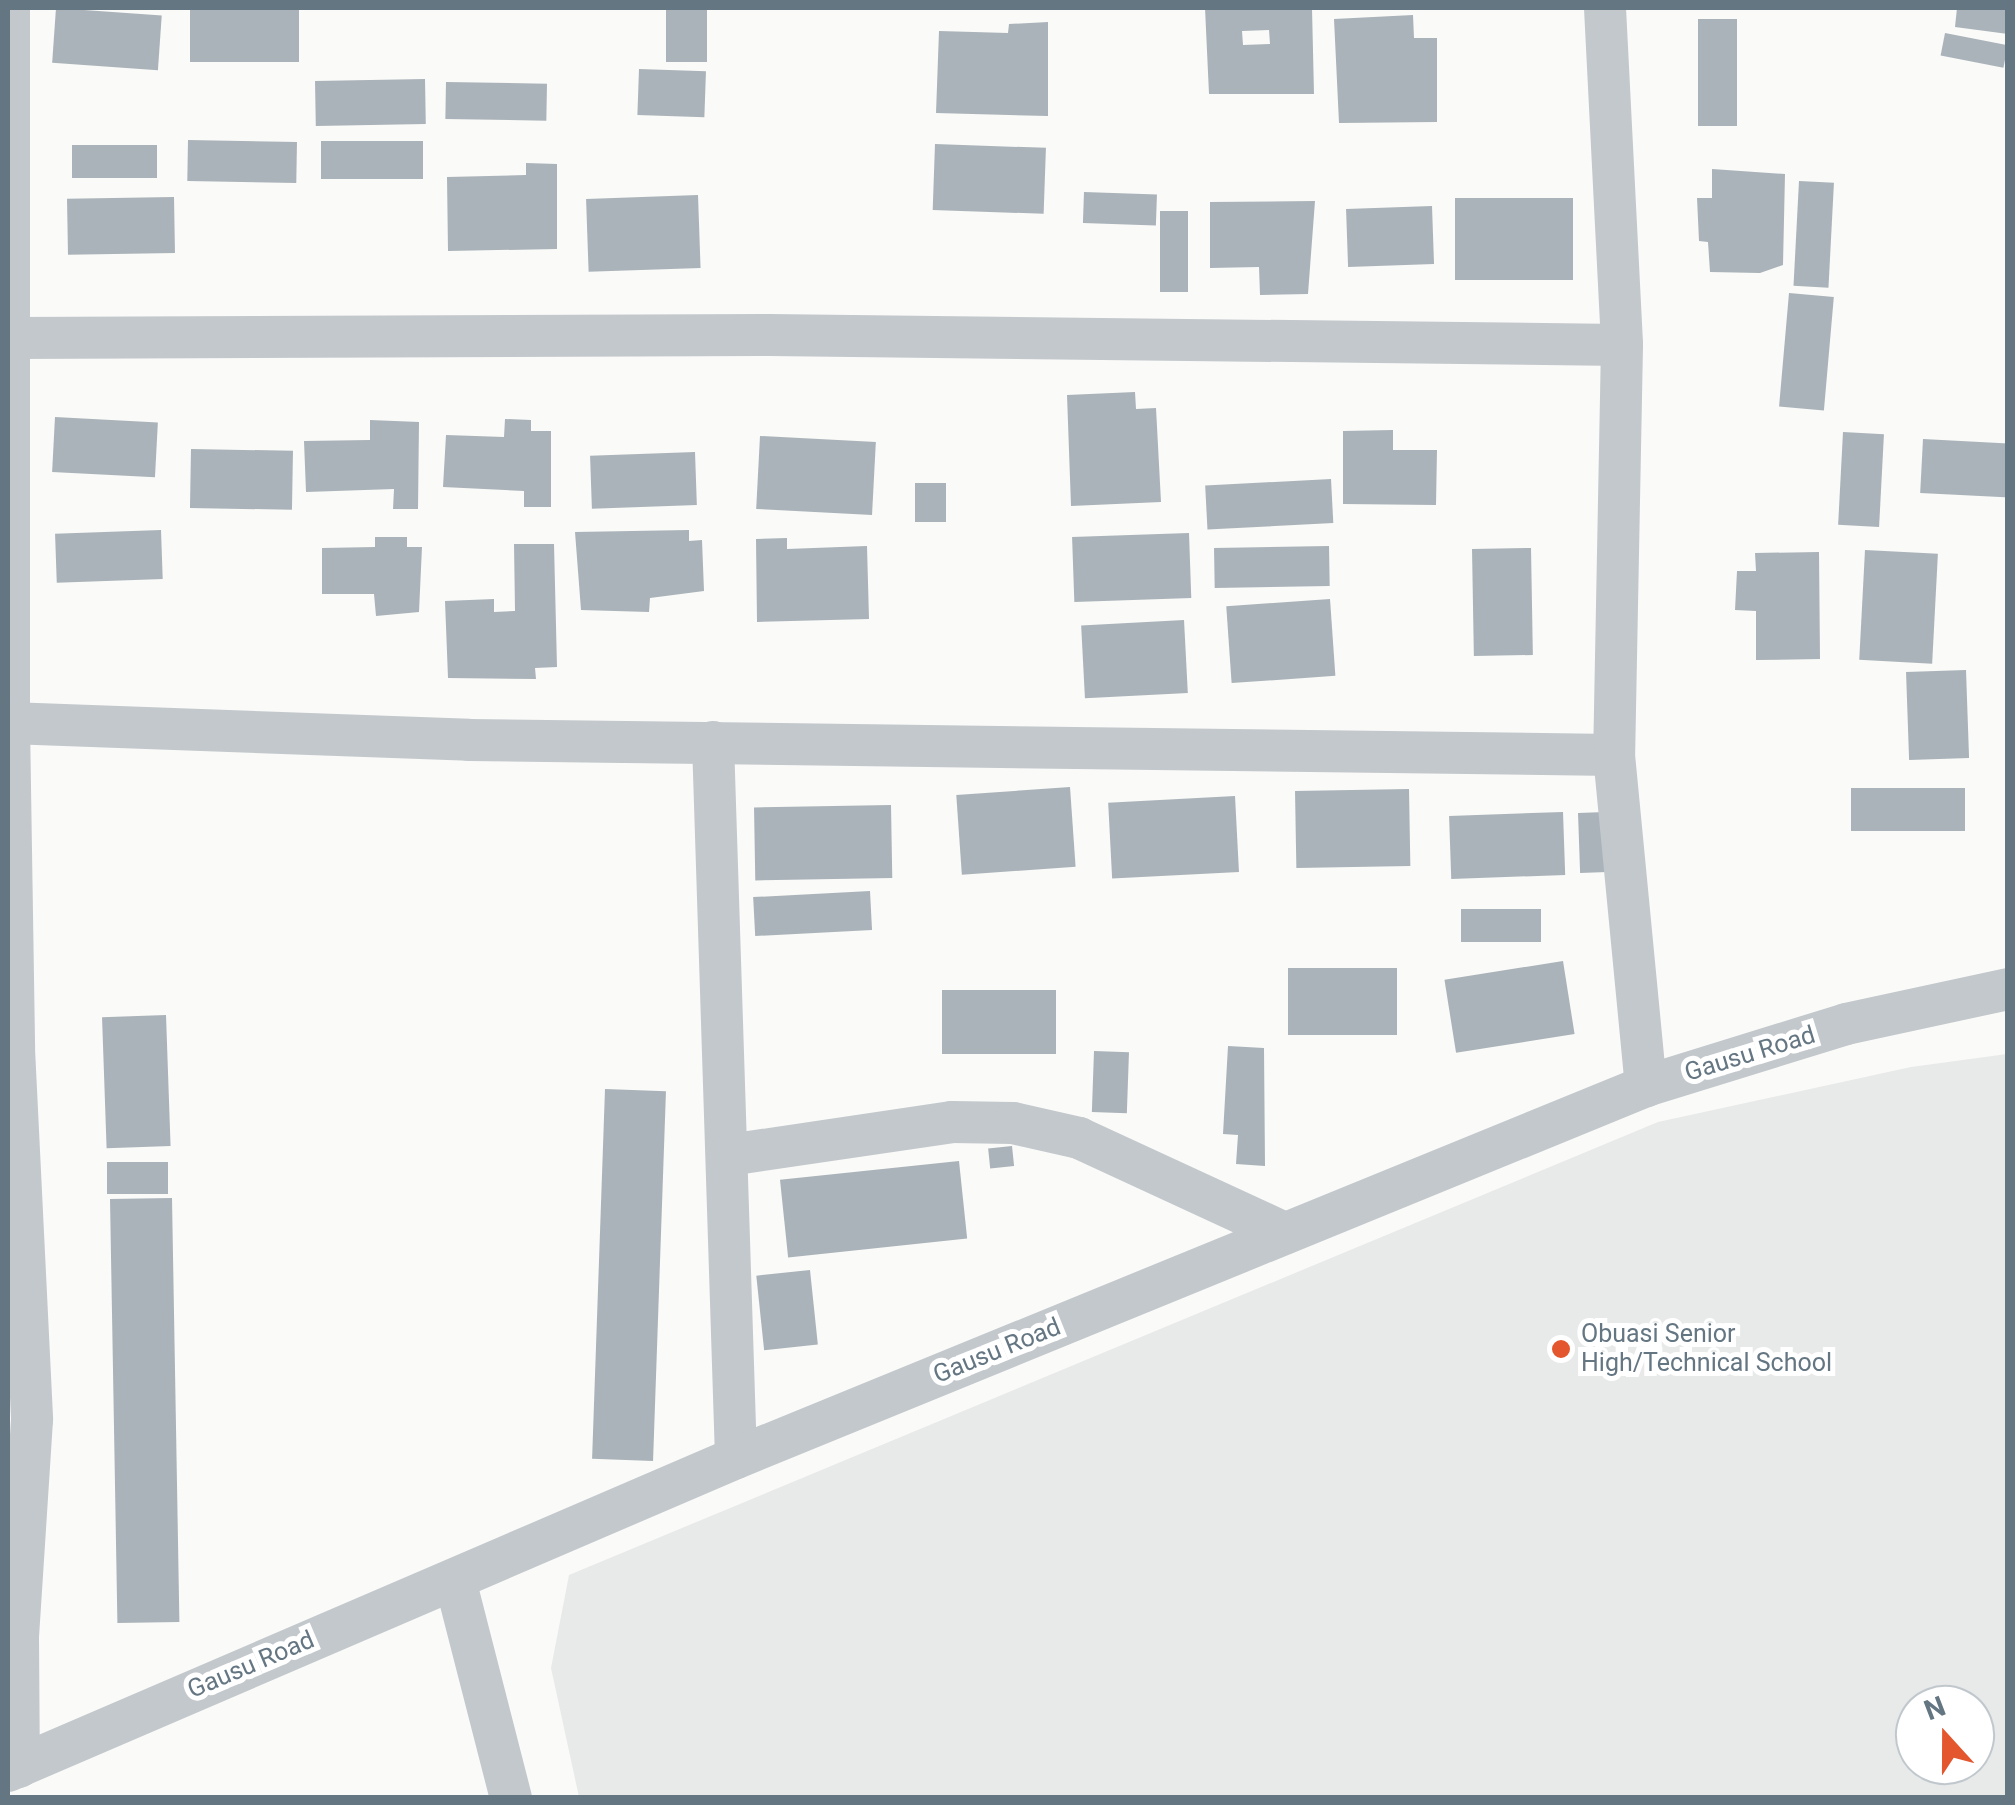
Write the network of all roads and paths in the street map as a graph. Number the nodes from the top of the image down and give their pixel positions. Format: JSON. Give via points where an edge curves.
{"nodes":[{"id":1,"x":9,"y":8,"type":"edge"},
{"id":2,"x":1605,"y":8,"type":"edge"},
{"id":3,"x":13,"y":338,"type":"junction"},
{"id":4,"x":1622,"y":345,"type":"junction"},
{"id":5,"x":9,"y":722,"type":"edge"},
{"id":6,"x":712,"y":742,"type":"junction"},
{"id":7,"x":1614,"y":755,"type":"junction"},
{"id":8,"x":2008,"y":990,"type":"edge"},
{"id":9,"x":11,"y":1049,"type":"edge"},
{"id":10,"x":1646,"y":1086,"type":"junction"},
{"id":11,"x":729,"y":1155,"type":"junction"},
{"id":12,"x":1285,"y":1233,"type":"junction"},
{"id":13,"x":736,"y":1458,"type":"junction"},
{"id":14,"x":455,"y":1580,"type":"junction"},
{"id":15,"x":13,"y":1769,"type":"edge"},
{"id":16,"x":511,"y":1798,"type":"edge"}],
"edges":[{"from":1,"to":3,"type":"street"},
{"from":2,"to":4,"type":"street"},
{"from":3,"to":4,"type":"street","via":[[769,335]]},
{"from":3,"to":5,"type":"street"},
{"from":4,"to":7,"type":"street"},
{"from":5,"to":6,"type":"street","via":[[272,735]]},
{"from":5,"to":9,"type":"street"},
{"from":6,"to":7,"type":"street"},
{"from":6,"to":11,"type":"street"},
{"from":7,"to":10,"type":"street"},
{"from":8,"to":10,"type":"street","name":"Gausu Road","via":[[1846,1024]]},
{"from":9,"to":15,"type":"street","via":[[32,1420]]},
{"from":10,"to":12,"type":"street","name":"Gausu Road"},
{"from":11,"to":12,"type":"street","via":[[952,1122],[1013,1123],[1079,1138]]},
{"from":11,"to":13,"type":"street"},
{"from":12,"to":13,"type":"street","name":"Gausu Road"},
{"from":13,"to":14,"type":"street","name":"Gausu Road"},
{"from":14,"to":15,"type":"street","name":"Gausu Road"},
{"from":14,"to":16,"type":"street"}]}
